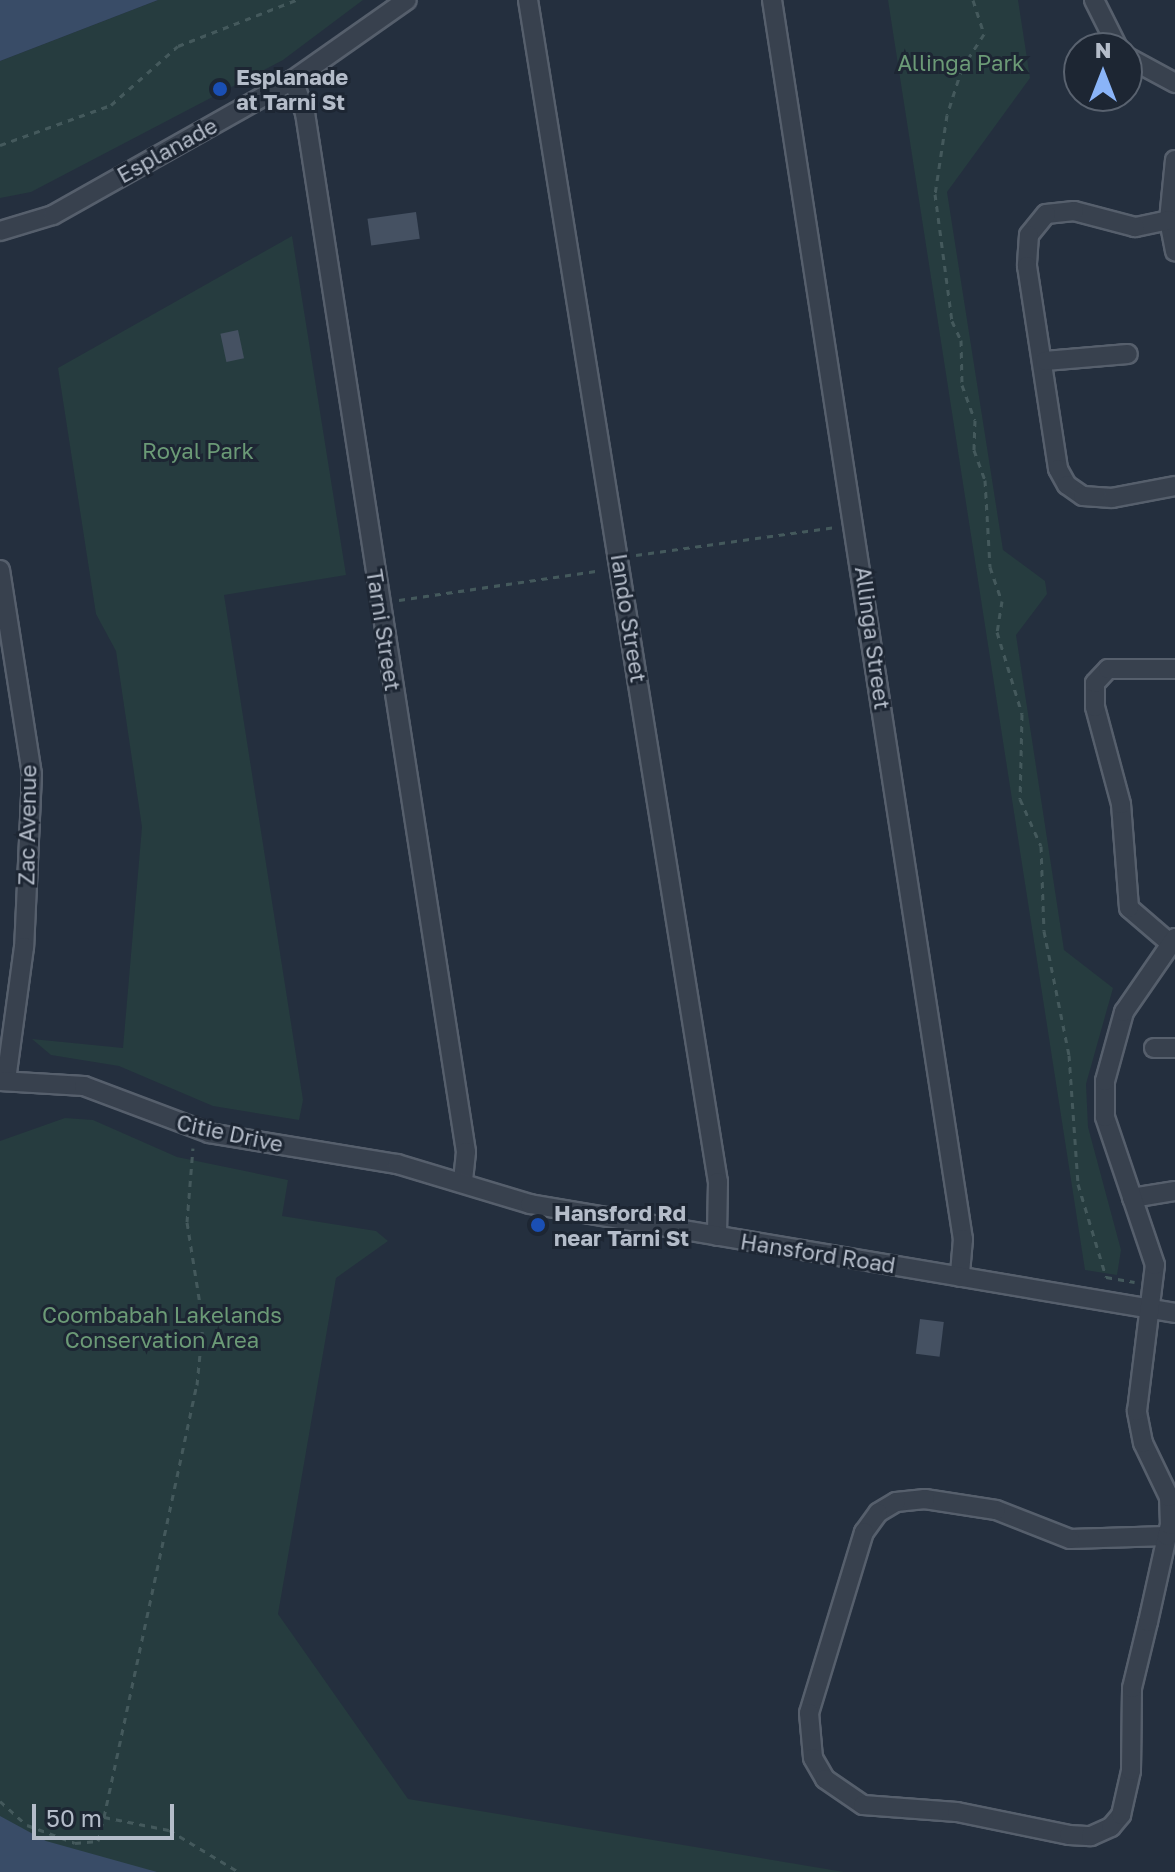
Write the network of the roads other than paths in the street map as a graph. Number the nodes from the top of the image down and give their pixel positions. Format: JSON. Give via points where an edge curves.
{"nodes":[{"id":1,"x":407,"y":0,"type":"edge"},
{"id":2,"x":528,"y":0,"type":"edge"},
{"id":3,"x":772,"y":0,"type":"edge"},
{"id":4,"x":1094,"y":0,"type":"edge"},
{"id":5,"x":1110,"y":32,"type":"edge"},
{"id":6,"x":1143,"y":66,"type":"edge"},
{"id":7,"x":293,"y":80,"type":"junction"},
{"id":8,"x":1175,"y":83,"type":"edge"},
{"id":9,"x":1175,"y":160,"type":"edge"},
{"id":10,"x":1169,"y":220,"type":"junction"},
{"id":11,"x":0,"y":231,"type":"edge"},
{"id":12,"x":1175,"y":251,"type":"edge"},
{"id":13,"x":1128,"y":354,"type":"dead end"},
{"id":14,"x":1045,"y":361,"type":"junction"},
{"id":15,"x":1175,"y":486,"type":"edge"},
{"id":16,"x":0,"y":570,"type":"edge"},
{"id":17,"x":1175,"y":669,"type":"edge"},
{"id":18,"x":1173,"y":941,"type":"edge"},
{"id":19,"x":1154,"y":1048,"type":"dead end"},
{"id":20,"x":1175,"y":1048,"type":"edge"},
{"id":21,"x":3,"y":1081,"type":"edge"},
{"id":22,"x":463,"y":1182,"type":"junction"},
{"id":23,"x":1175,"y":1191,"type":"edge"},
{"id":24,"x":1132,"y":1198,"type":"junction"},
{"id":25,"x":717,"y":1236,"type":"junction"},
{"id":26,"x":960,"y":1277,"type":"junction"},
{"id":27,"x":1154,"y":1309,"type":"junction"},
{"id":28,"x":1175,"y":1313,"type":"edge"},
{"id":29,"x":1167,"y":1536,"type":"junction"}],
"edges":[{"from":1,"to":7,"type":"street","name":"Esplanade"},
{"from":2,"to":25,"type":"street","name":"Iando Street","via":[[718,1182]]},
{"from":3,"to":26,"type":"street","name":"Allinga Street","via":[[963,1239]]},
{"from":4,"to":5,"type":"street"},
{"from":6,"to":8,"type":"street"},
{"from":7,"to":11,"type":"street","name":"Esplanade","via":[[53,215]]},
{"from":7,"to":22,"type":"street","name":"Tarni Street","via":[[305,113],[466,1152]]},
{"from":9,"to":10,"type":"street"},
{"from":10,"to":12,"type":"street"},
{"from":10,"to":14,"type":"street","via":[[1135,227],[1074,211],[1046,214],[1029,235],[1027,266]]},
{"from":13,"to":14,"type":"street"},
{"from":14,"to":15,"type":"street","via":[[1058,469],[1067,485],[1083,496],[1112,498]]},
{"from":16,"to":21,"type":"street","name":"Zac Avenue","via":[[32,774],[24,947]]},
{"from":17,"to":18,"type":"street","via":[[1108,669],[1095,683],[1095,707],[1121,804],[1129,908]]},
{"from":18,"to":24,"type":"street","via":[[1124,1012],[1109,1048],[1105,1117]]},
{"from":19,"to":20,"type":"street"},
{"from":21,"to":22,"type":"street","name":"Citie Drive","via":[[84,1086],[209,1133],[388,1162]]},
{"from":22,"to":25,"type":"street","name":"Hansford Road","via":[[530,1204]]},
{"from":23,"to":24,"type":"street"},
{"from":24,"to":27,"type":"street","via":[[1157,1285]]},
{"from":25,"to":26,"type":"street","name":"Hansford Road"},
{"from":26,"to":27,"type":"street","name":"Hansford Road"},
{"from":27,"to":28,"type":"street","name":"Hansford Road"},
{"from":27,"to":29,"type":"street","via":[[1137,1411],[1143,1443],[1169,1497]]},
{"from":29,"to":29,"type":"street","via":[[1132,1688],[1127,1794],[1111,1827],[1091,1836],[1069,1835],[957,1812],[863,1805],[825,1779],[813,1758],[809,1713],[864,1532],[878,1513],[896,1502],[925,1499],[996,1510],[1070,1539]]}]}
